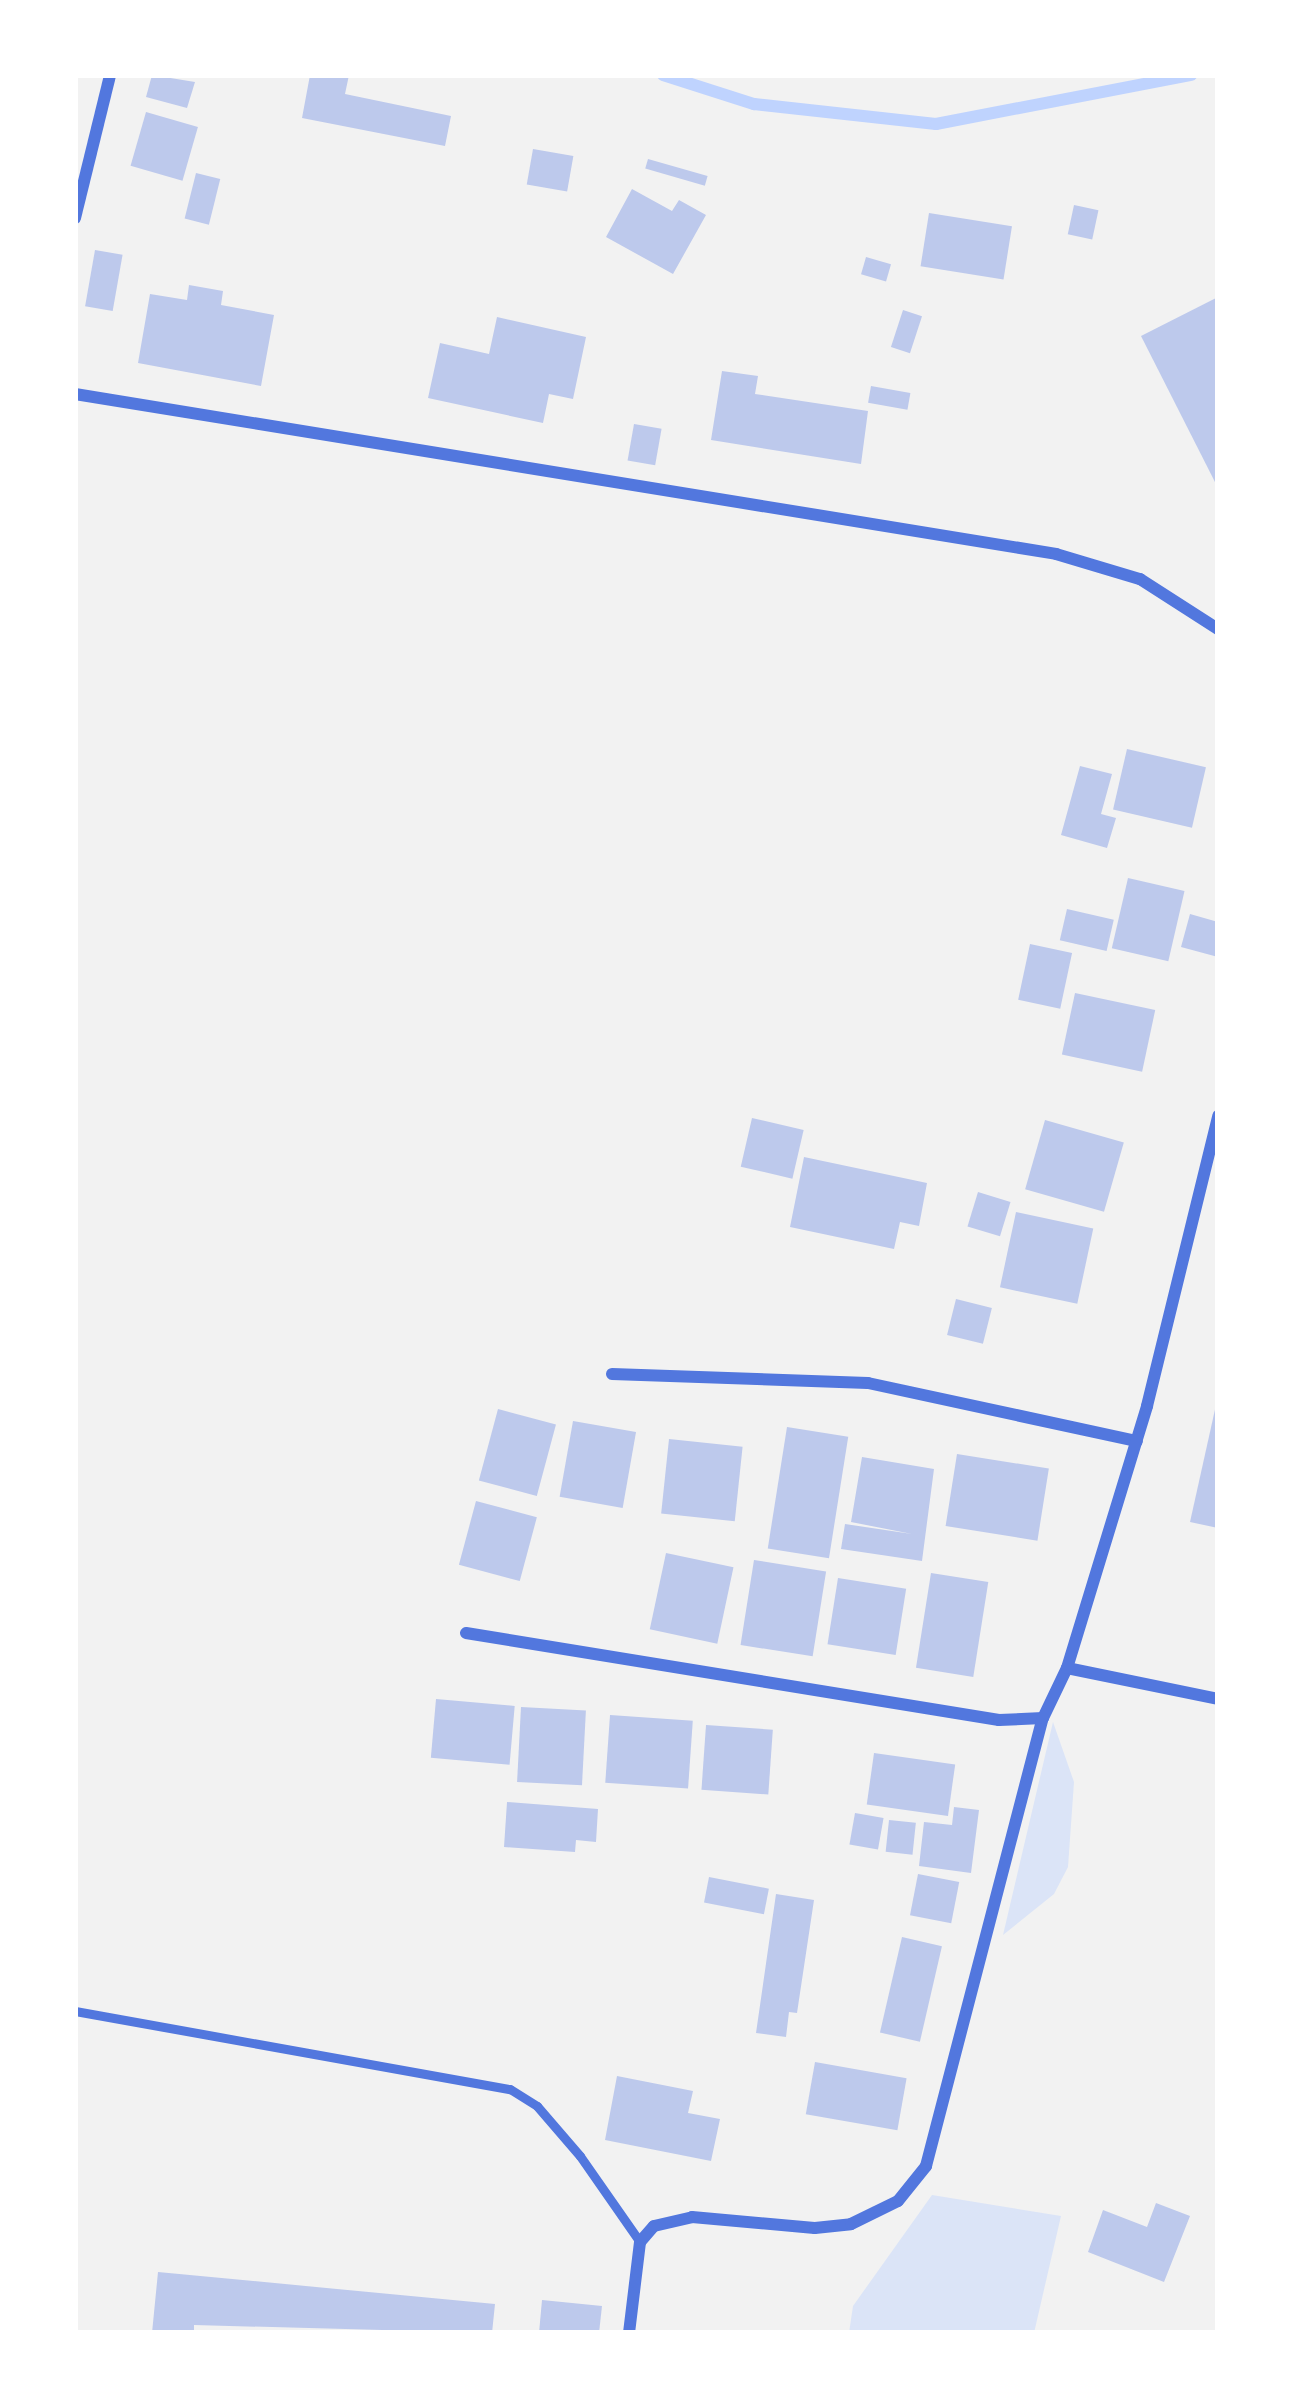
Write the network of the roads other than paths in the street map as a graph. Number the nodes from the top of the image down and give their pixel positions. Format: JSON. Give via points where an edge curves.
{"nodes":[{"id":1,"x":110,"y":75,"type":"edge"},
{"id":2,"x":75,"y":218,"type":"edge"},
{"id":3,"x":75,"y":394,"type":"edge"},
{"id":4,"x":1218,"y":629,"type":"edge"},
{"id":5,"x":1218,"y":1116,"type":"edge"},
{"id":6,"x":612,"y":1374,"type":"dead end"},
{"id":7,"x":1137,"y":1441,"type":"junction"},
{"id":8,"x":466,"y":1633,"type":"dead end"},
{"id":9,"x":1067,"y":1668,"type":"junction"},
{"id":10,"x":1218,"y":1700,"type":"edge"},
{"id":11,"x":1043,"y":1718,"type":"junction"},
{"id":12,"x":75,"y":2012,"type":"edge"},
{"id":13,"x":640,"y":2242,"type":"junction"},
{"id":14,"x":628,"y":2333,"type":"edge"}],
"edges":[{"from":1,"to":2,"type":"street"},
{"from":3,"to":4,"type":"street","via":[[1056,554],[1140,579]]},
{"from":5,"to":7,"type":"street"},
{"from":6,"to":7,"type":"street","via":[[868,1383]]},
{"from":7,"to":9,"type":"street"},
{"from":8,"to":11,"type":"street","via":[[999,1720]]},
{"from":9,"to":10,"type":"street"},
{"from":9,"to":11,"type":"street"},
{"from":11,"to":13,"type":"street","via":[[914,2186],[850,2224],[678,2217]]},
{"from":12,"to":13,"type":"lane","via":[[510,2089],[537,2106],[580,2156]]},
{"from":13,"to":14,"type":"street"}]}
